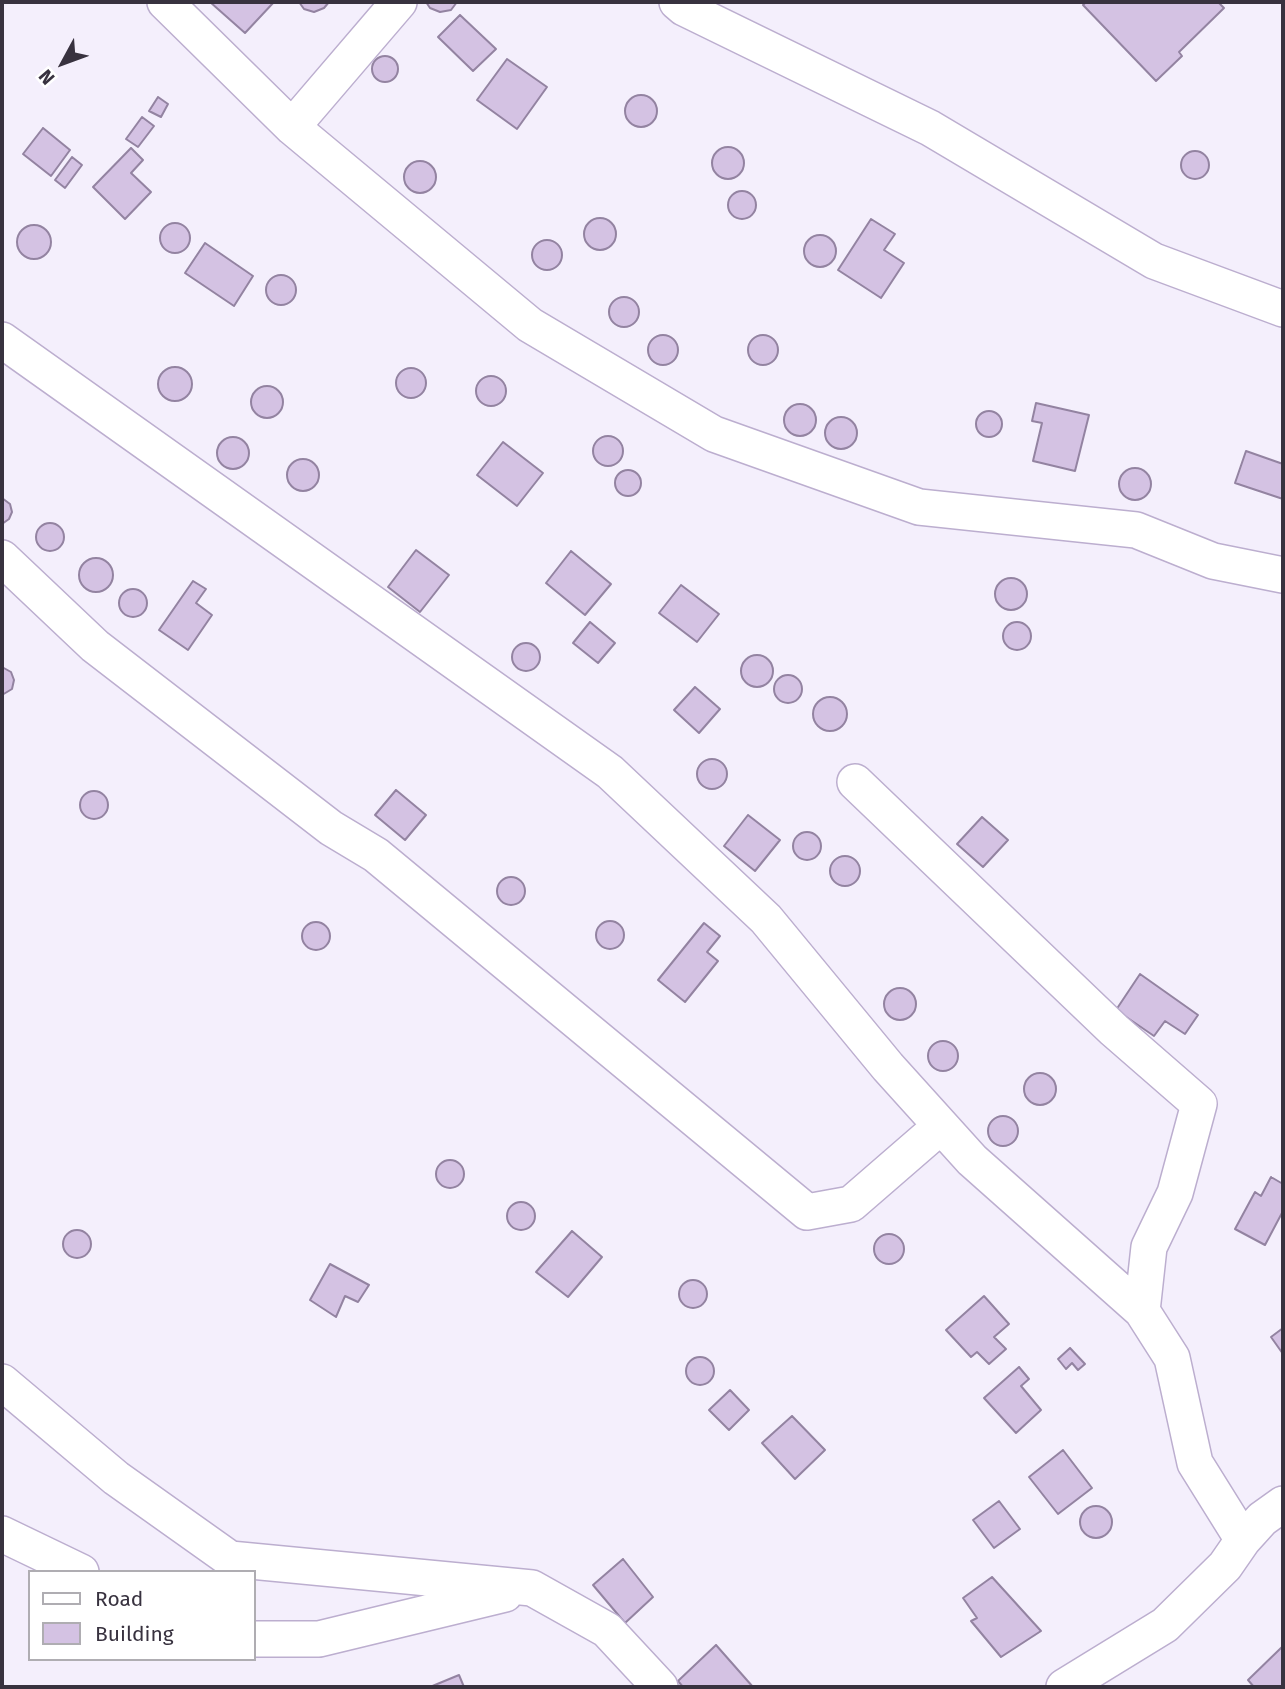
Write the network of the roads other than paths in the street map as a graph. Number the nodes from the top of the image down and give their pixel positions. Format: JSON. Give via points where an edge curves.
{"nodes":[{"id":1,"x":165,"y":2,"type":"edge"},
{"id":2,"x":399,"y":2,"type":"edge"},
{"id":3,"x":677,"y":2,"type":"edge"},
{"id":4,"x":292,"y":127,"type":"junction"},
{"id":5,"x":1283,"y":309,"type":"edge"},
{"id":6,"x":2,"y":340,"type":"edge"},
{"id":7,"x":2,"y":558,"type":"edge"},
{"id":8,"x":1283,"y":575,"type":"edge"},
{"id":9,"x":855,"y":782,"type":"dead end"},
{"id":10,"x":941,"y":1126,"type":"junction"},
{"id":11,"x":1142,"y":1311,"type":"junction"},
{"id":12,"x":2,"y":1382,"type":"edge"},
{"id":13,"x":1283,"y":1504,"type":"edge"},
{"id":14,"x":2,"y":1534,"type":"edge"},
{"id":15,"x":1243,"y":1540,"type":"junction"},
{"id":16,"x":77,"y":1570,"type":"edge"},
{"id":17,"x":532,"y":1588,"type":"junction"},
{"id":18,"x":256,"y":1639,"type":"edge"},
{"id":19,"x":660,"y":1687,"type":"edge"},
{"id":20,"x":1064,"y":1687,"type":"edge"}],
"edges":[{"from":1,"to":4,"type":"street"},
{"from":2,"to":4,"type":"street"},
{"from":3,"to":5,"type":"street","via":[[930,128],[1154,261]]},
{"from":4,"to":8,"type":"street","via":[[530,325],[714,435],[919,507],[1136,530],[1213,561]]},
{"from":6,"to":10,"type":"street","via":[[610,772],[766,919]]},
{"from":7,"to":10,"type":"street","via":[[95,646],[331,828],[376,855],[807,1212],[850,1204]]},
{"from":9,"to":11,"type":"street","via":[[1114,1030],[1199,1104],[1174,1193],[1149,1247]]},
{"from":10,"to":11,"type":"street","via":[[972,1160]]},
{"from":11,"to":15,"type":"street","via":[[1172,1358],[1195,1463]]},
{"from":12,"to":17,"type":"street","via":[[116,1478],[230,1559]]},
{"from":13,"to":15,"type":"street"},
{"from":14,"to":16,"type":"street"},
{"from":15,"to":20,"type":"street","via":[[1225,1566],[1165,1625]]},
{"from":17,"to":18,"type":"street","via":[[319,1639]]},
{"from":17,"to":19,"type":"street","via":[[607,1630]]}]}
